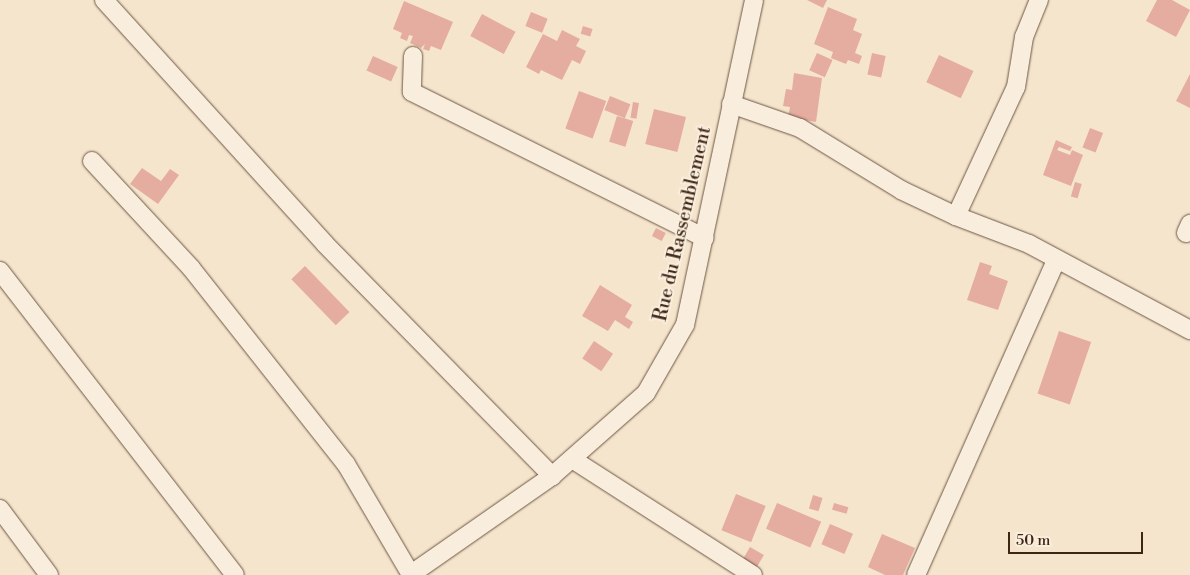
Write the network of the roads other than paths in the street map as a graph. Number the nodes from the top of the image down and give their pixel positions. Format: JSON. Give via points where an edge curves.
{"nodes":[{"id":1,"x":104,"y":0,"type":"edge"},
{"id":2,"x":754,"y":0,"type":"edge"},
{"id":3,"x":1039,"y":0,"type":"edge"},
{"id":4,"x":414,"y":56,"type":"dead end"},
{"id":5,"x":731,"y":104,"type":"junction"},
{"id":6,"x":92,"y":161,"type":"dead end"},
{"id":7,"x":956,"y":216,"type":"junction"},
{"id":8,"x":704,"y":238,"type":"junction"},
{"id":9,"x":1056,"y":261,"type":"junction"},
{"id":10,"x":0,"y":271,"type":"edge"},
{"id":11,"x":1190,"y":330,"type":"edge"},
{"id":12,"x":572,"y":460,"type":"junction"},
{"id":13,"x":552,"y":476,"type":"junction"},
{"id":14,"x":0,"y":509,"type":"edge"},
{"id":15,"x":50,"y":575,"type":"edge"},
{"id":16,"x":235,"y":575,"type":"edge"},
{"id":17,"x":410,"y":575,"type":"edge"},
{"id":18,"x":753,"y":575,"type":"edge"},
{"id":19,"x":916,"y":575,"type":"edge"}],
"edges":[{"from":1,"to":13,"type":"street","via":[[325,244]]},
{"from":2,"to":5,"type":"street","name":"Rue du Rassemblement"},
{"from":3,"to":7,"type":"street","via":[[1024,37],[1016,88]]},
{"from":4,"to":8,"type":"street","via":[[412,92]]},
{"from":5,"to":7,"type":"street","via":[[800,128],[902,190]]},
{"from":5,"to":8,"type":"street","name":"Rue du Rassemblement"},
{"from":6,"to":17,"type":"street","via":[[191,268],[346,464]]},
{"from":7,"to":9,"type":"street","via":[[1029,244]]},
{"from":8,"to":12,"type":"street","name":"Rue du Rassemblement","via":[[685,325],[646,394]]},
{"from":9,"to":11,"type":"street"},
{"from":9,"to":19,"type":"street"},
{"from":10,"to":16,"type":"street"},
{"from":12,"to":13,"type":"street","name":"Rue du Rassemblement"},
{"from":12,"to":18,"type":"street"},
{"from":13,"to":17,"type":"street","name":"Rue du Rassemblement"},
{"from":14,"to":15,"type":"street"}]}
